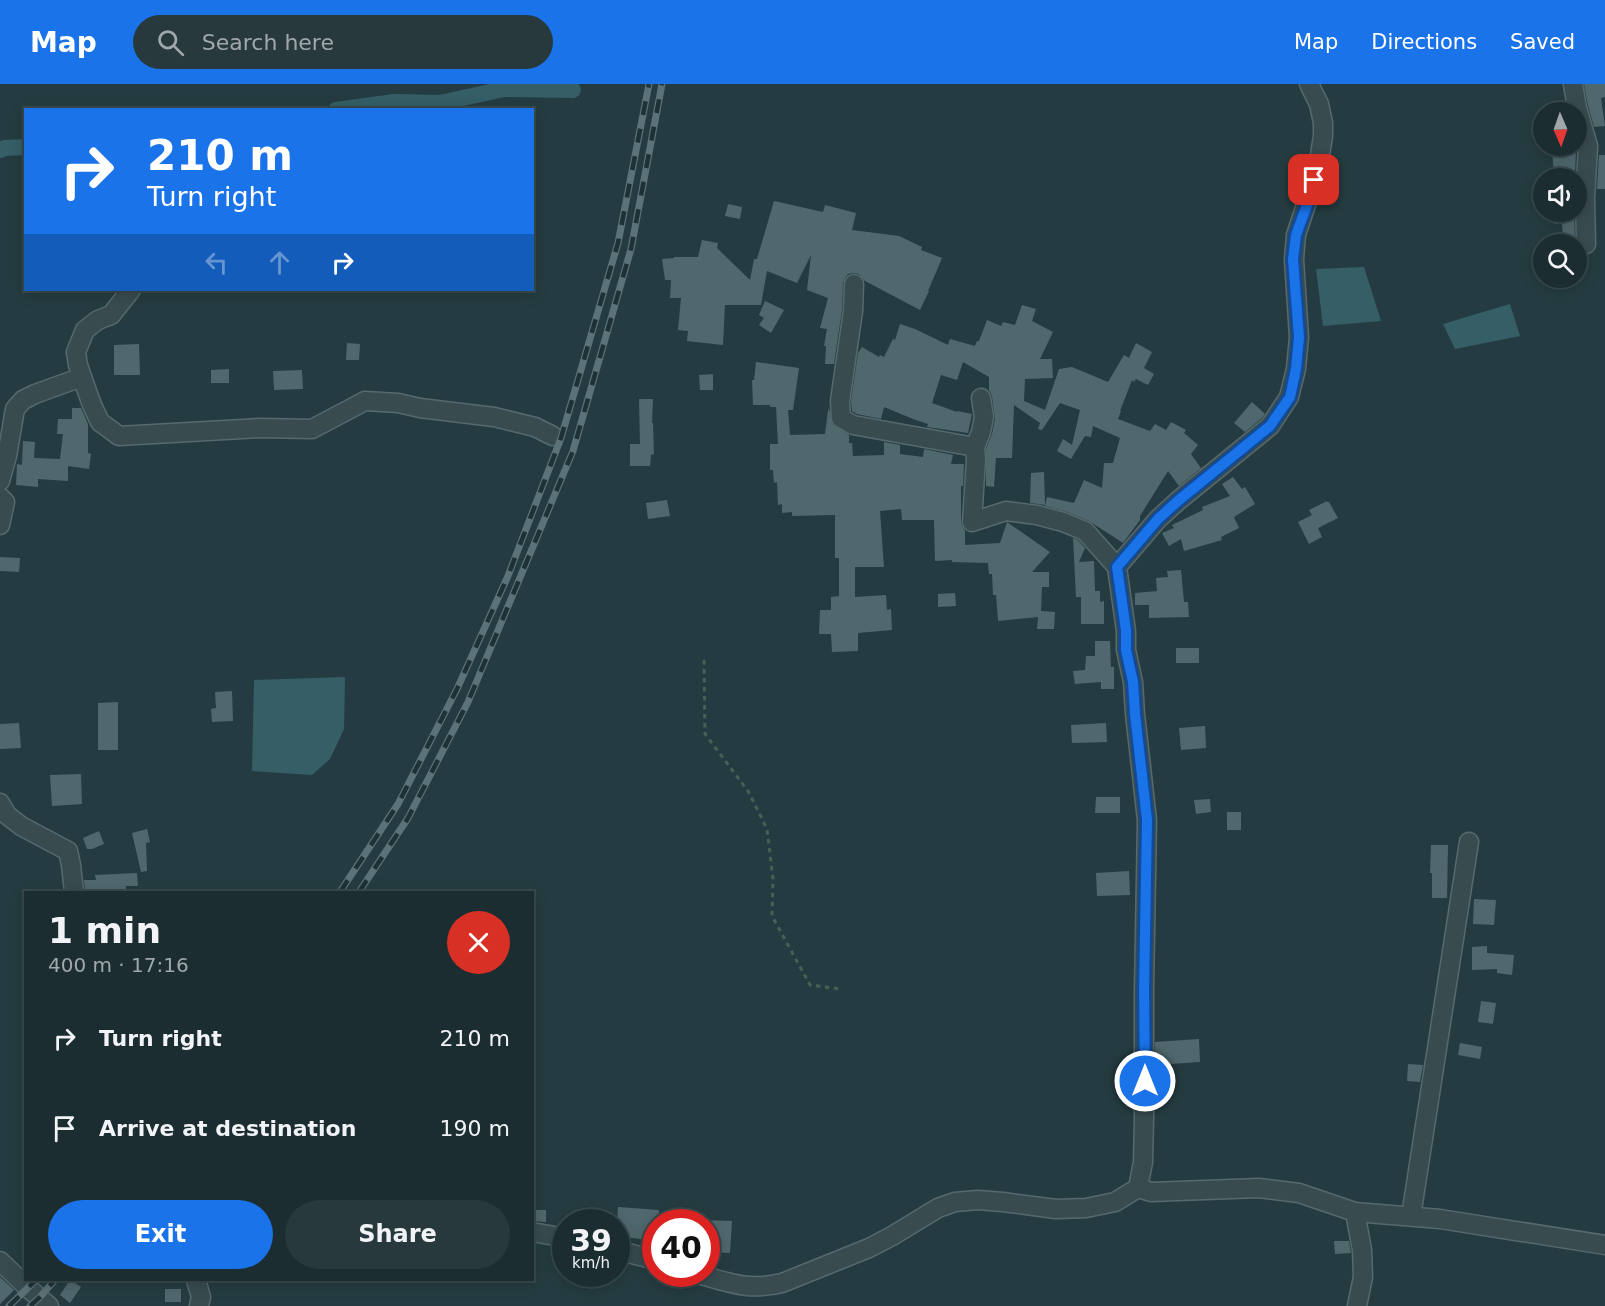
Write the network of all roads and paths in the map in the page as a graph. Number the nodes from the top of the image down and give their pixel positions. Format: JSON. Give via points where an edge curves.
{"nodes":[{"id":1,"x":1309,"y":84,"type":"edge"},
{"id":2,"x":1572,"y":84,"type":"edge"},
{"id":3,"x":1596,"y":147,"type":"edge"},
{"id":4,"x":1586,"y":234,"type":"edge"},
{"id":5,"x":854,"y":284,"type":"dead end"},
{"id":6,"x":130,"y":291,"type":"edge"},
{"id":7,"x":82,"y":377,"type":"junction"},
{"id":8,"x":981,"y":398,"type":"dead end"},
{"id":9,"x":553,"y":436,"type":"dead end"},
{"id":10,"x":975,"y":447,"type":"junction"},
{"id":11,"x":0,"y":481,"type":"edge"},
{"id":12,"x":0,"y":497,"type":"edge"},
{"id":13,"x":0,"y":525,"type":"edge"},
{"id":14,"x":1117,"y":567,"type":"junction"},
{"id":15,"x":704,"y":660,"type":"dead end"},
{"id":16,"x":0,"y":803,"type":"edge"},
{"id":17,"x":1469,"y":842,"type":"dead end"},
{"id":18,"x":74,"y":891,"type":"edge"},
{"id":19,"x":841,"y":988,"type":"dead end"},
{"id":20,"x":1138,"y":1188,"type":"junction"},
{"id":21,"x":1355,"y":1212,"type":"junction"},
{"id":22,"x":1411,"y":1215,"type":"junction"},
{"id":23,"x":534,"y":1232,"type":"edge"},
{"id":24,"x":552,"y":1236,"type":"edge"},
{"id":25,"x":1605,"y":1245,"type":"edge"},
{"id":26,"x":0,"y":1261,"type":"edge"},
{"id":27,"x":720,"y":1280,"type":"edge"},
{"id":28,"x":196,"y":1281,"type":"edge"},
{"id":29,"x":49,"y":1306,"type":"edge"},
{"id":30,"x":200,"y":1306,"type":"edge"},
{"id":31,"x":1357,"y":1306,"type":"edge"}],
"edges":[{"from":1,"to":14,"type":"street","via":[[1319,104],[1323,136],[1318,168],[1296,235],[1293,259],[1299,337],[1290,397],[1270,426],[1158,519]]},
{"from":2,"to":3,"type":"street","via":[[1577,108]]},
{"from":3,"to":4,"type":"street","via":[[1585,199]]},
{"from":5,"to":10,"type":"street","via":[[841,418],[853,425]]},
{"from":6,"to":7,"type":"street","via":[[111,315],[85,330],[76,352]]},
{"from":7,"to":9,"type":"street","via":[[100,422],[119,436],[312,429],[365,401],[494,417],[535,427]]},
{"from":7,"to":11,"type":"street","via":[[35,394],[15,409]]},
{"from":8,"to":10,"type":"street","via":[[984,417]]},
{"from":10,"to":14,"type":"street","via":[[972,522],[1006,511],[1063,522],[1085,531]]},
{"from":12,"to":13,"type":"street","via":[[5,502]]},
{"from":14,"to":20,"type":"street","via":[[1147,820],[1143,1162]]},
{"from":15,"to":19,"type":"path","via":[[705,735],[748,791],[767,829],[773,879],[772,916],[810,985]]},
{"from":16,"to":18,"type":"street","via":[[21,826],[68,851]]},
{"from":17,"to":22,"type":"street"},
{"from":20,"to":21,"type":"street","via":[[1150,1192],[1259,1188],[1299,1193]]},
{"from":20,"to":27,"type":"street","via":[[1115,1202],[1086,1208],[1056,1209],[978,1200],[956,1202],[938,1208],[869,1248],[782,1283],[746,1287]]},
{"from":21,"to":22,"type":"street"},
{"from":21,"to":31,"type":"street","via":[[1363,1277]]},
{"from":22,"to":25,"type":"street"},
{"from":23,"to":24,"type":"street"},
{"from":26,"to":29,"type":"street"},
{"from":28,"to":30,"type":"street"}]}
